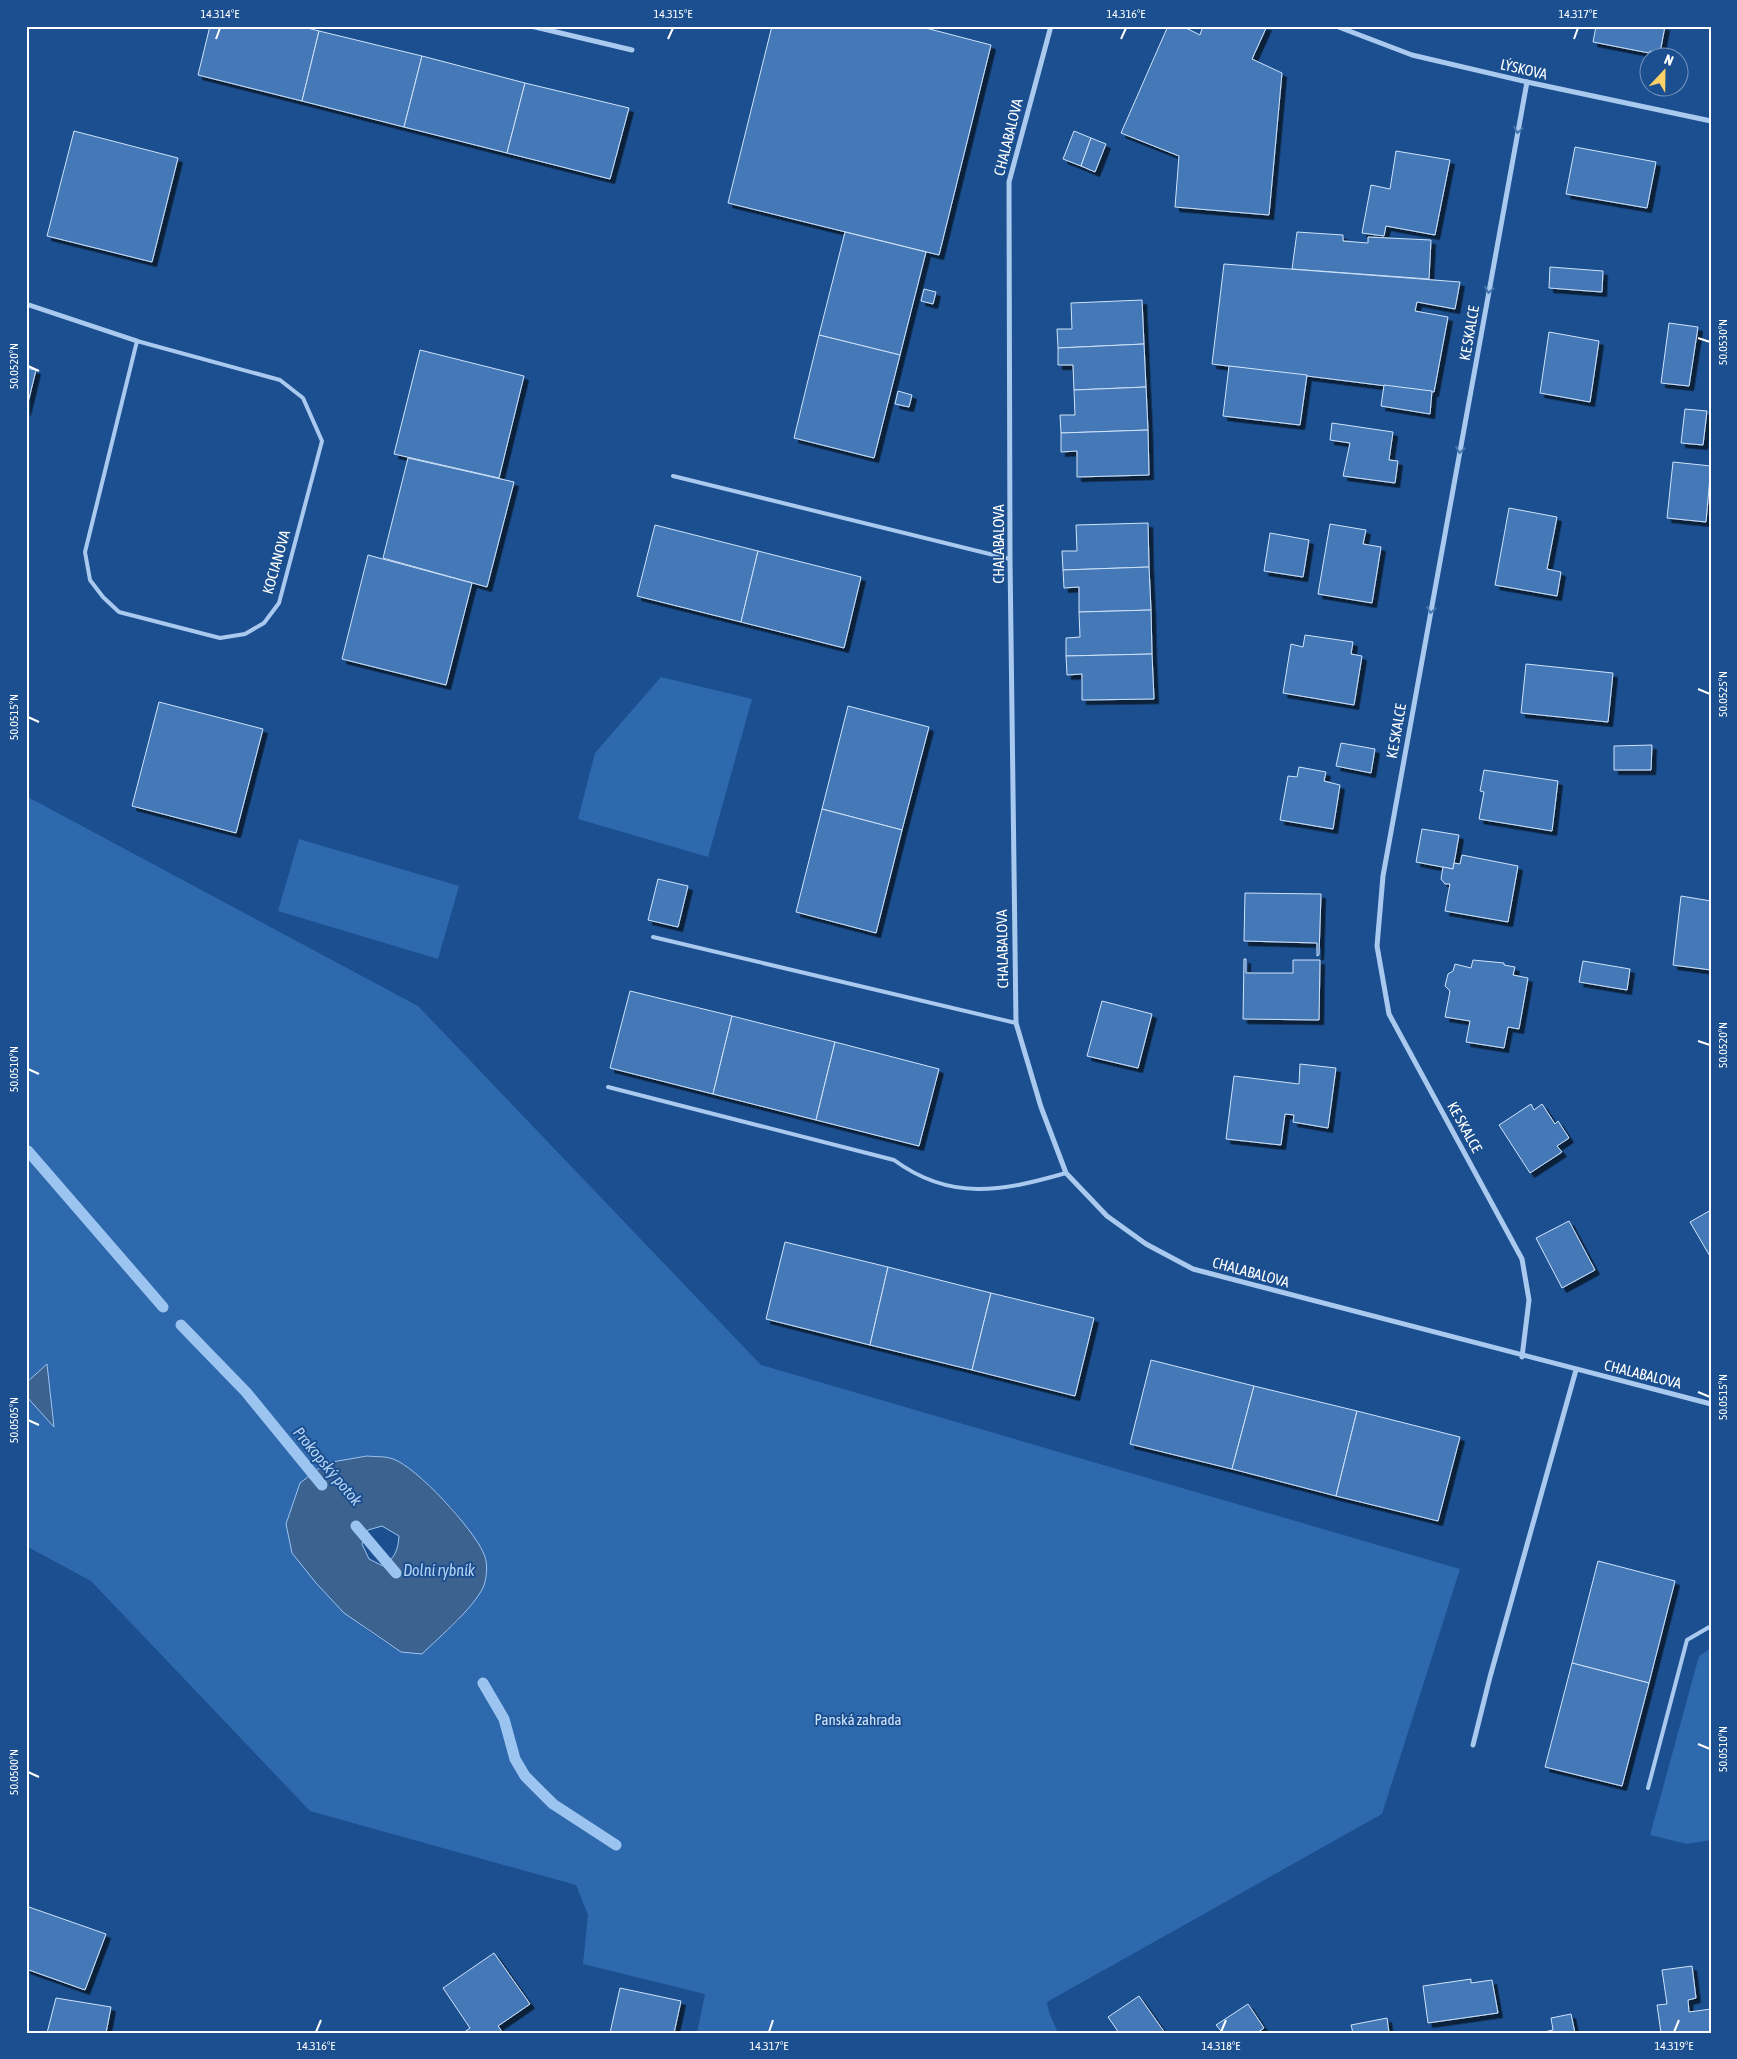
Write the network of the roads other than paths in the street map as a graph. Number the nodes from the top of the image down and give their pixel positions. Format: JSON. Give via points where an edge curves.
{"nodes":[{"id":1,"x":530,"y":26,"type":"edge"},
{"id":2,"x":1051,"y":26,"type":"edge"},
{"id":3,"x":1336,"y":26,"type":"edge"},
{"id":4,"x":632,"y":50,"type":"dead end"},
{"id":5,"x":1527,"y":82,"type":"junction"},
{"id":6,"x":1711,"y":121,"type":"edge"},
{"id":7,"x":26,"y":304,"type":"edge"},
{"id":8,"x":137,"y":341,"type":"junction"},
{"id":9,"x":674,"y":476,"type":"dead end"},
{"id":10,"x":1010,"y":559,"type":"junction"},
{"id":11,"x":653,"y":936,"type":"dead end"},
{"id":12,"x":1016,"y":1023,"type":"junction"},
{"id":13,"x":608,"y":1087,"type":"dead end"},
{"id":14,"x":1066,"y":1173,"type":"junction"},
{"id":15,"x":1522,"y":1357,"type":"junction"},
{"id":16,"x":1576,"y":1370,"type":"junction"},
{"id":17,"x":1711,"y":1404,"type":"edge"},
{"id":18,"x":1711,"y":1626,"type":"edge"},
{"id":19,"x":1473,"y":1745,"type":"dead end"},
{"id":20,"x":1648,"y":1788,"type":"dead end"}],
"edges":[{"from":1,"to":4,"type":"street"},
{"from":2,"to":10,"type":"street","name":"CHALABALOVA","via":[[1009,182]]},
{"from":3,"to":5,"type":"street","name":"LÝSKOVA","via":[[1412,55]]},
{"from":5,"to":6,"type":"street","name":"LÝSKOVA"},
{"from":5,"to":15,"type":"street","name":"KE SKALCE","one_way":true,"via":[[1382,876],[1377,946],[1389,1014],[1522,1259],[1529,1300]]},
{"from":7,"to":8,"type":"street","name":"KOCIANOVA"},
{"from":8,"to":8,"type":"lane","name":"KOCIANOVA","via":[[85,552],[90,580],[119,612],[220,638],[246,634],[264,623],[279,602],[322,441],[314,418],[303,398],[280,380]]},
{"from":9,"to":10,"type":"lane"},
{"from":10,"to":12,"type":"street","name":"CHALABALOVA"},
{"from":11,"to":12,"type":"lane"},
{"from":12,"to":14,"type":"street","name":"CHALABALOVA","via":[[1041,1107]]},
{"from":13,"to":14,"type":"lane","via":[[894,1160],[914,1175],[976,1191],[1024,1185]]},
{"from":14,"to":15,"type":"street","name":"CHALABALOVA","via":[[1107,1216],[1146,1244],[1193,1269]]},
{"from":15,"to":16,"type":"street","name":"CHALABALOVA"},
{"from":16,"to":17,"type":"street","name":"CHALABALOVA"},
{"from":16,"to":19,"type":"street"},
{"from":18,"to":20,"type":"lane","via":[[1687,1640]]}]}
